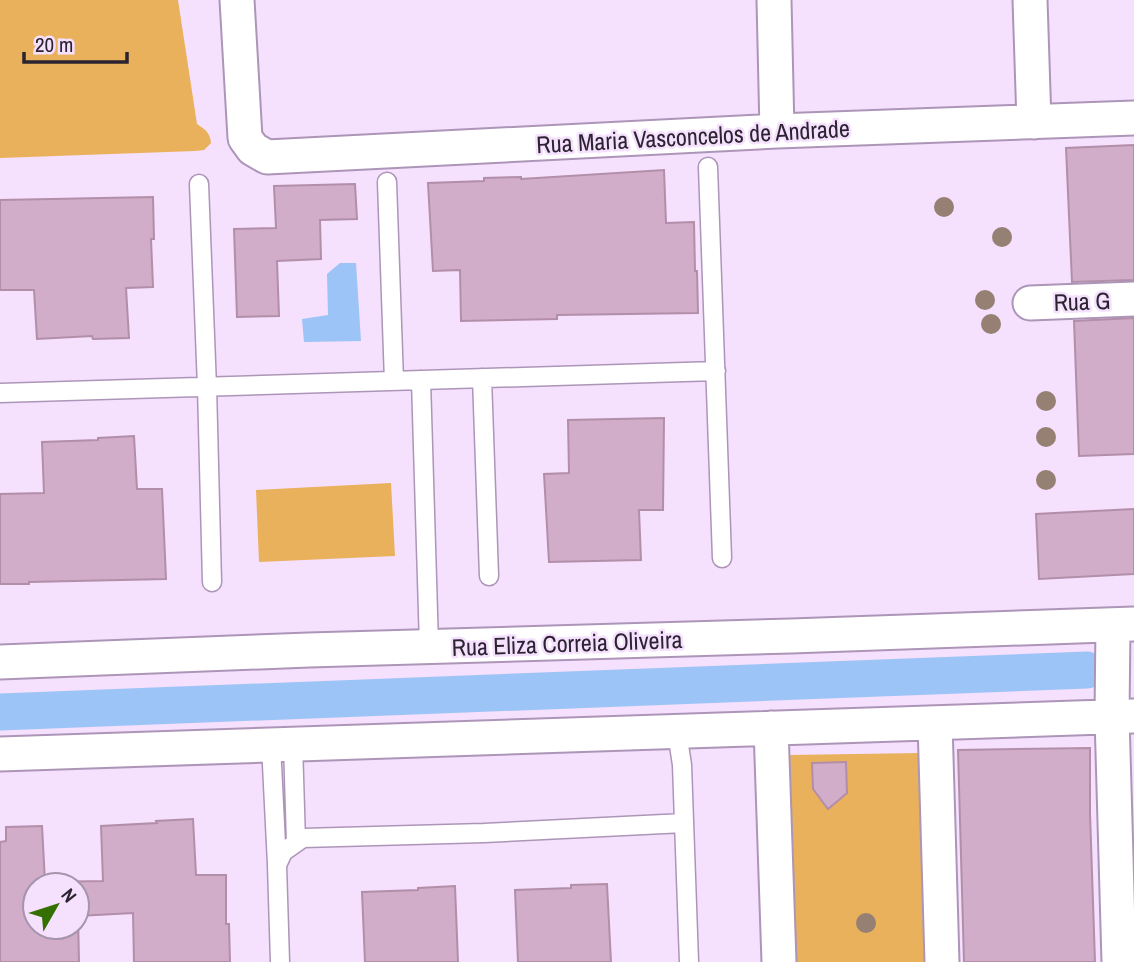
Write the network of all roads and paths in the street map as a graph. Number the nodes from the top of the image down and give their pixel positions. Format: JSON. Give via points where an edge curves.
{"nodes":[{"id":1,"x":237,"y":0,"type":"edge"},
{"id":2,"x":774,"y":0,"type":"edge"},
{"id":3,"x":1030,"y":0,"type":"edge"},
{"id":4,"x":1134,"y":118,"type":"edge"},
{"id":5,"x":1034,"y":122,"type":"junction"},
{"id":6,"x":777,"y":131,"type":"junction"},
{"id":7,"x":708,"y":167,"type":"dead end"},
{"id":8,"x":387,"y":182,"type":"dead end"},
{"id":9,"x":199,"y":184,"type":"dead end"},
{"id":10,"x":1134,"y":299,"type":"edge"},
{"id":11,"x":1030,"y":303,"type":"dead end"},
{"id":12,"x":716,"y":371,"type":"junction"},
{"id":13,"x":482,"y":378,"type":"junction"},
{"id":14,"x":421,"y":380,"type":"junction"},
{"id":15,"x":394,"y":381,"type":"junction"},
{"id":16,"x":207,"y":387,"type":"junction"},
{"id":17,"x":0,"y":393,"type":"edge"},
{"id":18,"x":722,"y":558,"type":"dead end"},
{"id":19,"x":489,"y":576,"type":"dead end"},
{"id":20,"x":212,"y":582,"type":"dead end"},
{"id":21,"x":1124,"y":625,"type":"edge"},
{"id":22,"x":429,"y":646,"type":"junction"},
{"id":23,"x":0,"y":663,"type":"edge"},
{"id":24,"x":1123,"y":716,"type":"edge"},
{"id":25,"x":936,"y":723,"type":"junction"},
{"id":26,"x":771,"y":728,"type":"junction"},
{"id":27,"x":677,"y":732,"type":"junction"},
{"id":28,"x":282,"y":745,"type":"junction"},
{"id":29,"x":0,"y":754,"type":"edge"},
{"id":30,"x":684,"y":824,"type":"junction"},
{"id":31,"x":296,"y":842,"type":"junction"},
{"id":32,"x":277,"y":865,"type":"junction"},
{"id":33,"x":280,"y":962,"type":"edge"},
{"id":34,"x":689,"y":962,"type":"edge"},
{"id":35,"x":779,"y":962,"type":"edge"},
{"id":36,"x":943,"y":962,"type":"edge"},
{"id":37,"x":1119,"y":962,"type":"edge"}],
"edges":[{"from":1,"to":6,"type":"street","name":"Rua Maria Vasconcelos de Andrade","via":[[245,138],[267,157]]},
{"from":2,"to":6,"type":"street"},
{"from":3,"to":5,"type":"street"},
{"from":4,"to":5,"type":"street","name":"Rua Maria Vasconcelos de Andrade"},
{"from":5,"to":6,"type":"street","name":"Rua Maria Vasconcelos de Andrade"},
{"from":7,"to":12,"type":"lane"},
{"from":8,"to":15,"type":"lane"},
{"from":9,"to":16,"type":"lane"},
{"from":10,"to":11,"type":"street","name":"Rua G"},
{"from":12,"to":13,"type":"lane"},
{"from":12,"to":18,"type":"lane"},
{"from":13,"to":14,"type":"lane"},
{"from":13,"to":19,"type":"lane"},
{"from":14,"to":15,"type":"lane"},
{"from":14,"to":22,"type":"lane"},
{"from":15,"to":16,"type":"lane"},
{"from":16,"to":17,"type":"lane"},
{"from":16,"to":20,"type":"lane"},
{"from":21,"to":22,"type":"street","name":"Rua Eliza Correia Oliveira"},
{"from":21,"to":24,"type":"street"},
{"from":22,"to":23,"type":"street","name":"Rua Eliza Correia Oliveira"},
{"from":24,"to":25,"type":"street"},
{"from":24,"to":37,"type":"street"},
{"from":25,"to":26,"type":"street"},
{"from":25,"to":36,"type":"street"},
{"from":26,"to":27,"type":"street"},
{"from":26,"to":35,"type":"street"},
{"from":27,"to":28,"type":"street"},
{"from":27,"to":30,"type":"lane"},
{"from":28,"to":29,"type":"street"},
{"from":28,"to":31,"type":"lane"},
{"from":28,"to":32,"type":"lane"},
{"from":30,"to":31,"type":"lane","via":[[303,838]]},
{"from":30,"to":34,"type":"lane"},
{"from":31,"to":32,"type":"lane","via":[[283,852]]},
{"from":32,"to":33,"type":"lane"}]}
